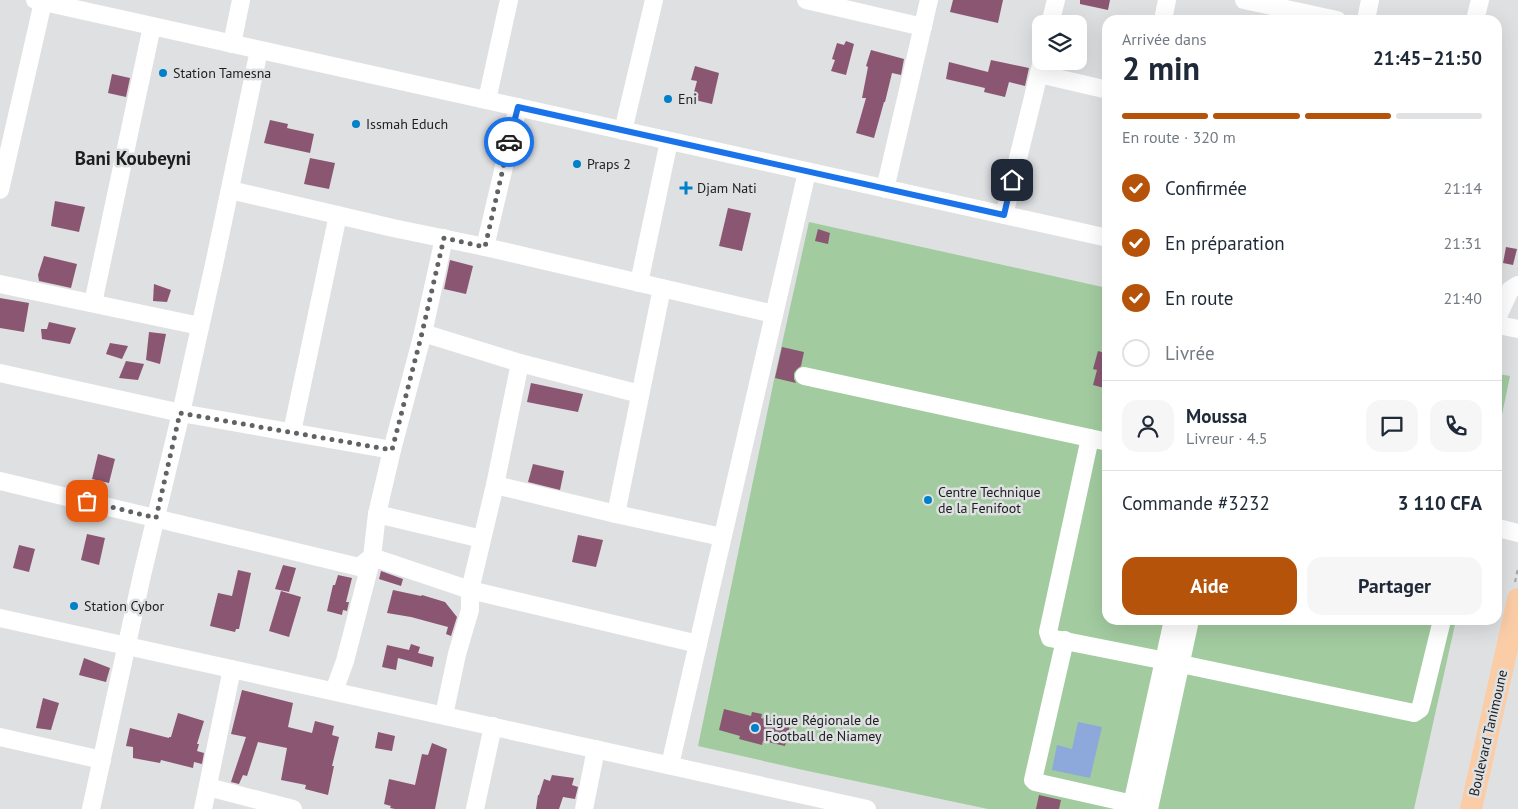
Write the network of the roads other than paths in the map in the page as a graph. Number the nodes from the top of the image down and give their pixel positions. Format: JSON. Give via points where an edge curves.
{"nodes":[{"id":1,"x":241,"y":0,"type":"edge"},
{"id":2,"x":509,"y":0,"type":"edge"},
{"id":3,"x":654,"y":0,"type":"edge"},
{"id":4,"x":806,"y":0,"type":"edge"},
{"id":5,"x":929,"y":0,"type":"edge"},
{"id":6,"x":1056,"y":0,"type":"edge"},
{"id":7,"x":1167,"y":0,"type":"edge"},
{"id":8,"x":1244,"y":0,"type":"edge"},
{"id":9,"x":1370,"y":0,"type":"edge"},
{"id":10,"x":1480,"y":0,"type":"edge"},
{"id":11,"x":39,"y":1,"type":"edge"},
{"id":12,"x":1272,"y":13,"type":"edge"},
{"id":13,"x":1052,"y":15,"type":"edge"},
{"id":14,"x":1163,"y":15,"type":"edge"},
{"id":15,"x":1291,"y":15,"type":"edge"},
{"id":16,"x":1367,"y":15,"type":"edge"},
{"id":17,"x":1476,"y":15,"type":"edge"},
{"id":18,"x":152,"y":26,"type":"junction"},
{"id":19,"x":923,"y":28,"type":"junction"},
{"id":20,"x":232,"y":44,"type":"junction"},
{"id":21,"x":259,"y":50,"type":"junction"},
{"id":22,"x":1040,"y":70,"type":"edge"},
{"id":23,"x":1047,"y":70,"type":"edge"},
{"id":24,"x":1102,"y":88,"type":"edge"},
{"id":25,"x":487,"y":100,"type":"junction"},
{"id":26,"x":518,"y":107,"type":"junction"},
{"id":27,"x":623,"y":131,"type":"junction"},
{"id":28,"x":6,"y":140,"type":"edge"},
{"id":29,"x":669,"y":141,"type":"junction"},
{"id":30,"x":807,"y":172,"type":"junction"},
{"id":31,"x":885,"y":189,"type":"junction"},
{"id":32,"x":0,"y":190,"type":"edge"},
{"id":33,"x":230,"y":190,"type":"junction"},
{"id":34,"x":338,"y":215,"type":"junction"},
{"id":35,"x":1004,"y":215,"type":"junction"},
{"id":36,"x":1102,"y":237,"type":"edge"},
{"id":37,"x":444,"y":238,"type":"junction"},
{"id":38,"x":485,"y":247,"type":"junction"},
{"id":39,"x":639,"y":283,"type":"junction"},
{"id":40,"x":0,"y":284,"type":"edge"},
{"id":41,"x":1518,"y":285,"type":"edge"},
{"id":42,"x":662,"y":288,"type":"junction"},
{"id":43,"x":93,"y":303,"type":"junction"},
{"id":44,"x":1502,"y":307,"type":"edge"},
{"id":45,"x":774,"y":314,"type":"junction"},
{"id":46,"x":200,"y":326,"type":"junction"},
{"id":47,"x":1502,"y":326,"type":"edge"},
{"id":48,"x":1518,"y":329,"type":"edge"},
{"id":49,"x":422,"y":333,"type":"junction"},
{"id":50,"x":520,"y":363,"type":"junction"},
{"id":51,"x":0,"y":372,"type":"edge"},
{"id":52,"x":804,"y":376,"type":"dead end"},
{"id":53,"x":640,"y":394,"type":"junction"},
{"id":54,"x":180,"y":413,"type":"junction"},
{"id":55,"x":292,"y":432,"type":"junction"},
{"id":56,"x":1090,"y":438,"type":"junction"},
{"id":57,"x":1102,"y":441,"type":"edge"},
{"id":58,"x":392,"y":450,"type":"junction"},
{"id":59,"x":0,"y":481,"type":"edge"},
{"id":60,"x":494,"y":485,"type":"junction"},
{"id":61,"x":378,"y":514,"type":"junction"},
{"id":62,"x":616,"y":514,"type":"junction"},
{"id":63,"x":156,"y":518,"type":"junction"},
{"id":64,"x":1502,"y":529,"type":"edge"},
{"id":65,"x":1518,"y":533,"type":"edge"},
{"id":66,"x":722,"y":537,"type":"junction"},
{"id":67,"x":482,"y":538,"type":"junction"},
{"id":68,"x":372,"y":557,"type":"junction"},
{"id":69,"x":470,"y":590,"type":"junction"},
{"id":70,"x":1518,"y":599,"type":"edge"},
{"id":71,"x":0,"y":618,"type":"edge"},
{"id":72,"x":1173,"y":625,"type":"edge"},
{"id":73,"x":1188,"y":625,"type":"edge"},
{"id":74,"x":1441,"y":625,"type":"edge"},
{"id":75,"x":1064,"y":640,"type":"junction"},
{"id":76,"x":698,"y":644,"type":"junction"},
{"id":77,"x":126,"y":646,"type":"junction"},
{"id":78,"x":1511,"y":661,"type":"edge"},
{"id":79,"x":1172,"y":662,"type":"junction"},
{"id":80,"x":232,"y":669,"type":"junction"},
{"id":81,"x":334,"y":692,"type":"junction"},
{"id":82,"x":444,"y":716,"type":"junction"},
{"id":83,"x":493,"y":726,"type":"junction"},
{"id":84,"x":0,"y":737,"type":"edge"},
{"id":85,"x":596,"y":749,"type":"junction"},
{"id":86,"x":102,"y":760,"type":"junction"},
{"id":87,"x":670,"y":766,"type":"junction"},
{"id":88,"x":208,"y":787,"type":"junction"},
{"id":89,"x":846,"y":807,"type":"edge"},
{"id":90,"x":1138,"y":807,"type":"edge"},
{"id":91,"x":90,"y":809,"type":"edge"},
{"id":92,"x":203,"y":809,"type":"edge"},
{"id":93,"x":293,"y":809,"type":"edge"},
{"id":94,"x":475,"y":809,"type":"edge"},
{"id":95,"x":584,"y":809,"type":"edge"},
{"id":96,"x":867,"y":809,"type":"edge"},
{"id":97,"x":1471,"y":809,"type":"edge"}],
"edges":[{"from":1,"to":20,"type":"street"},
{"from":2,"to":25,"type":"street"},
{"from":3,"to":27,"type":"street"},
{"from":4,"to":19,"type":"street"},
{"from":5,"to":19,"type":"street"},
{"from":6,"to":13,"type":"street"},
{"from":7,"to":14,"type":"street"},
{"from":8,"to":12,"type":"street"},
{"from":9,"to":16,"type":"street"},
{"from":10,"to":17,"type":"street"},
{"from":11,"to":18,"type":"street"},
{"from":11,"to":28,"type":"street"},
{"from":12,"to":15,"type":"street"},
{"from":18,"to":20,"type":"street"},
{"from":18,"to":43,"type":"street"},
{"from":19,"to":31,"type":"street"},
{"from":20,"to":21,"type":"street"},
{"from":21,"to":25,"type":"street"},
{"from":21,"to":33,"type":"street"},
{"from":22,"to":35,"type":"street"},
{"from":23,"to":24,"type":"street"},
{"from":25,"to":26,"type":"street"},
{"from":26,"to":27,"type":"street"},
{"from":26,"to":38,"type":"street"},
{"from":27,"to":29,"type":"street"},
{"from":28,"to":32,"type":"street"},
{"from":29,"to":30,"type":"street"},
{"from":29,"to":39,"type":"street"},
{"from":30,"to":31,"type":"street"},
{"from":30,"to":45,"type":"street"},
{"from":31,"to":35,"type":"street"},
{"from":33,"to":34,"type":"street"},
{"from":33,"to":46,"type":"street"},
{"from":34,"to":37,"type":"street"},
{"from":34,"to":55,"type":"street"},
{"from":35,"to":36,"type":"street"},
{"from":37,"to":38,"type":"street"},
{"from":37,"to":49,"type":"street"},
{"from":38,"to":39,"type":"street"},
{"from":39,"to":42,"type":"street"},
{"from":40,"to":43,"type":"street"},
{"from":41,"to":44,"type":"street","via":[[1510,290]]},
{"from":42,"to":45,"type":"street"},
{"from":42,"to":53,"type":"street"},
{"from":43,"to":46,"type":"street"},
{"from":45,"to":66,"type":"street"},
{"from":46,"to":54,"type":"street"},
{"from":47,"to":48,"type":"street"},
{"from":49,"to":50,"type":"street"},
{"from":49,"to":58,"type":"street"},
{"from":50,"to":53,"type":"street"},
{"from":50,"to":60,"type":"street"},
{"from":51,"to":54,"type":"street"},
{"from":52,"to":56,"type":"street"},
{"from":53,"to":62,"type":"street"},
{"from":54,"to":55,"type":"street"},
{"from":54,"to":63,"type":"street"},
{"from":55,"to":58,"type":"street"},
{"from":56,"to":57,"type":"street"},
{"from":56,"to":75,"type":"street","via":[[1048,632],[1050,638]]},
{"from":58,"to":61,"type":"street"},
{"from":59,"to":63,"type":"street"},
{"from":60,"to":62,"type":"street"},
{"from":60,"to":67,"type":"street"},
{"from":61,"to":67,"type":"street"},
{"from":61,"to":68,"type":"street"},
{"from":62,"to":66,"type":"street"},
{"from":63,"to":68,"type":"street","via":[[359,567]]},
{"from":63,"to":77,"type":"street"},
{"from":64,"to":65,"type":"street"},
{"from":66,"to":76,"type":"street"},
{"from":67,"to":69,"type":"street"},
{"from":68,"to":69,"type":"street"},
{"from":68,"to":81,"type":"street"},
{"from":69,"to":76,"type":"street"},
{"from":69,"to":82,"type":"street","via":[[470,610],[456,654]]},
{"from":70,"to":78,"type":"main road","name":"Boulevard Tanimoune"},
{"from":71,"to":77,"type":"street"},
{"from":72,"to":79,"type":"street"},
{"from":73,"to":79,"type":"street"},
{"from":74,"to":79,"type":"street","via":[[1420,710],[1414,713]]},
{"from":75,"to":79,"type":"street"},
{"from":75,"to":90,"type":"street","via":[[1033,780]]},
{"from":76,"to":87,"type":"street"},
{"from":77,"to":80,"type":"street"},
{"from":77,"to":86,"type":"street"},
{"from":78,"to":97,"type":"main road","name":"Boulevard Tanimoune"},
{"from":79,"to":90,"type":"street"},
{"from":80,"to":81,"type":"street"},
{"from":80,"to":88,"type":"street"},
{"from":81,"to":82,"type":"street"},
{"from":82,"to":83,"type":"street"},
{"from":83,"to":85,"type":"street"},
{"from":83,"to":94,"type":"street"},
{"from":84,"to":86,"type":"street"},
{"from":85,"to":87,"type":"street"},
{"from":85,"to":95,"type":"street"},
{"from":86,"to":91,"type":"street"},
{"from":87,"to":89,"type":"street"},
{"from":88,"to":92,"type":"street"},
{"from":88,"to":93,"type":"street"},
{"from":89,"to":96,"type":"street"}]}
